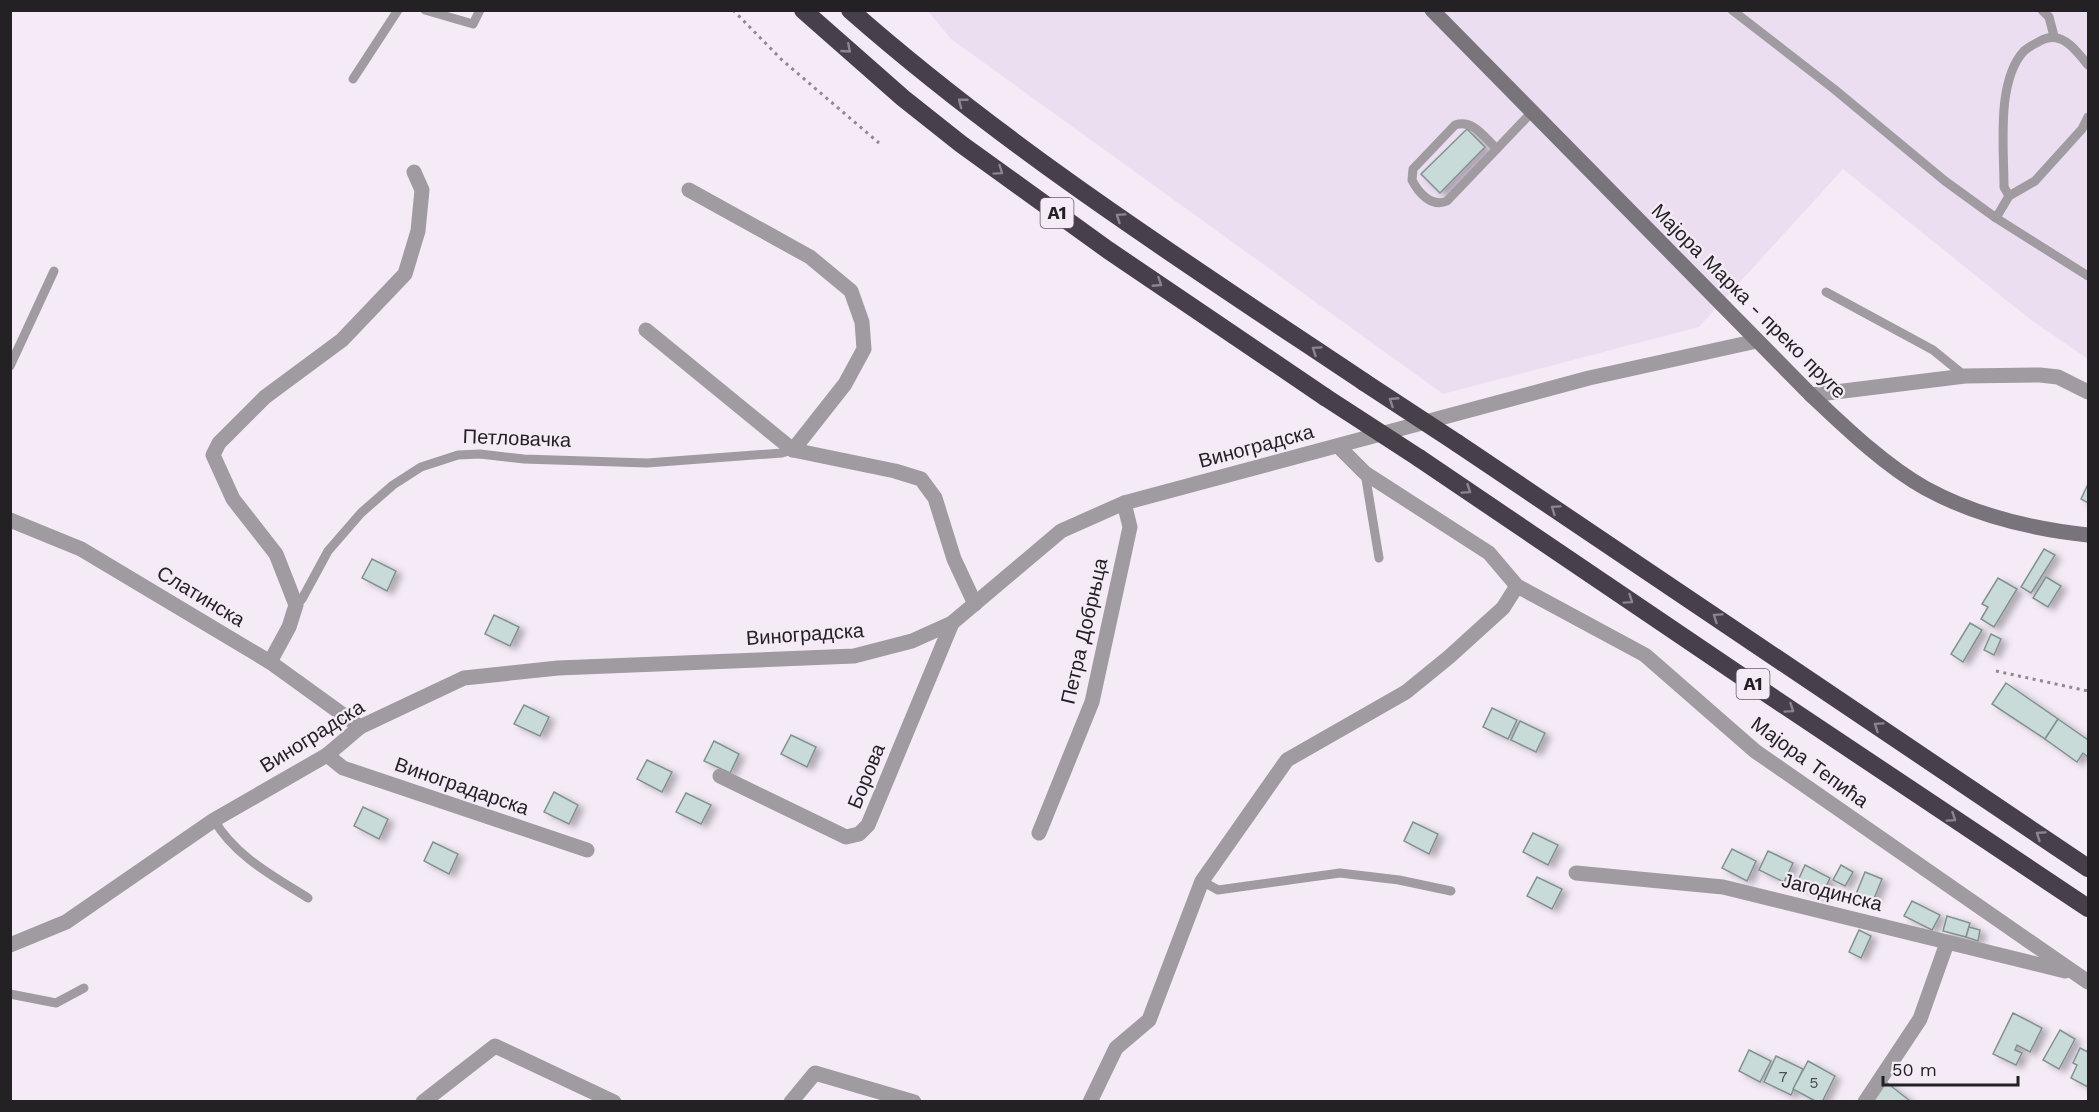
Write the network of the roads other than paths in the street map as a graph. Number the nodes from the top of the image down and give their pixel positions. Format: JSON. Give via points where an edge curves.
{"nodes":[{"id":1,"x":398,"y":10,"type":"edge"},
{"id":2,"x":425,"y":10,"type":"edge"},
{"id":3,"x":480,"y":10,"type":"edge"},
{"id":4,"x":803,"y":10,"type":"edge"},
{"id":5,"x":850,"y":10,"type":"edge"},
{"id":6,"x":1432,"y":10,"type":"edge"},
{"id":7,"x":1732,"y":10,"type":"edge"},
{"id":8,"x":2042,"y":10,"type":"edge"},
{"id":9,"x":2054,"y":36,"type":"junction"},
{"id":10,"x":2088,"y":65,"type":"edge"},
{"id":11,"x":353,"y":79,"type":"dead end"},
{"id":12,"x":1532,"y":112,"type":"junction"},
{"id":13,"x":2088,"y":117,"type":"edge"},
{"id":14,"x":1497,"y":149,"type":"junction"},
{"id":15,"x":414,"y":172,"type":"dead end"},
{"id":16,"x":689,"y":190,"type":"dead end"},
{"id":17,"x":2009,"y":196,"type":"junction"},
{"id":18,"x":1996,"y":218,"type":"junction"},
{"id":19,"x":54,"y":271,"type":"dead end"},
{"id":20,"x":2088,"y":276,"type":"edge"},
{"id":21,"x":1826,"y":292,"type":"dead end"},
{"id":22,"x":646,"y":330,"type":"dead end"},
{"id":23,"x":1757,"y":341,"type":"junction"},
{"id":24,"x":10,"y":366,"type":"edge"},
{"id":25,"x":1965,"y":376,"type":"junction"},
{"id":26,"x":2088,"y":392,"type":"edge"},
{"id":27,"x":1811,"y":395,"type":"junction"},
{"id":28,"x":1338,"y":446,"type":"junction"},
{"id":29,"x":793,"y":450,"type":"junction"},
{"id":30,"x":1365,"y":473,"type":"junction"},
{"id":31,"x":1124,"y":503,"type":"junction"},
{"id":32,"x":10,"y":520,"type":"edge"},
{"id":33,"x":2088,"y":535,"type":"edge"},
{"id":34,"x":1378,"y":558,"type":"dead end"},
{"id":35,"x":1517,"y":586,"type":"junction"},
{"id":36,"x":975,"y":604,"type":"junction"},
{"id":37,"x":296,"y":605,"type":"junction"},
{"id":38,"x":952,"y":623,"type":"junction"},
{"id":39,"x":270,"y":662,"type":"junction"},
{"id":40,"x":360,"y":727,"type":"junction"},
{"id":41,"x":327,"y":754,"type":"junction"},
{"id":42,"x":720,"y":776,"type":"dead end"},
{"id":43,"x":214,"y":820,"type":"junction"},
{"id":44,"x":1039,"y":833,"type":"dead end"},
{"id":45,"x":587,"y":850,"type":"dead end"},
{"id":46,"x":2088,"y":868,"type":"edge"},
{"id":47,"x":1576,"y":873,"type":"dead end"},
{"id":48,"x":1202,"y":881,"type":"junction"},
{"id":49,"x":1451,"y":891,"type":"dead end"},
{"id":50,"x":308,"y":898,"type":"dead end"},
{"id":51,"x":2088,"y":908,"type":"edge"},
{"id":52,"x":1947,"y":943,"type":"junction"},
{"id":53,"x":10,"y":945,"type":"edge"},
{"id":54,"x":2074,"y":973,"type":"junction"},
{"id":55,"x":2088,"y":982,"type":"edge"},
{"id":56,"x":84,"y":988,"type":"dead end"},
{"id":57,"x":10,"y":994,"type":"edge"},
{"id":58,"x":423,"y":1101,"type":"edge"},
{"id":59,"x":614,"y":1101,"type":"edge"},
{"id":60,"x":792,"y":1101,"type":"edge"},
{"id":61,"x":914,"y":1101,"type":"edge"},
{"id":62,"x":1090,"y":1101,"type":"edge"},
{"id":63,"x":1865,"y":1101,"type":"edge"}],
"edges":[{"from":1,"to":11,"type":"lane"},
{"from":2,"to":3,"type":"lane","via":[[473,24]]},
{"from":4,"to":51,"type":"highway","number":"A1","one_way":true,"bridge":true,"via":[[961,144],[1108,250]]},
{"from":46,"to":5,"type":"highway","number":"A1","one_way":true,"bridge":true,"via":[[1081,191],[965,105]]},
{"from":6,"to":12,"type":"street","name":"Мајора Марка - преко пруге"},
{"from":7,"to":18,"type":"lane"},
{"from":8,"to":9,"type":"lane","via":[[2049,17]]},
{"from":9,"to":10,"type":"lane","via":[[2071,45]]},
{"from":9,"to":17,"type":"lane","via":[[2025,50],[2013,67],[2004,103],[2004,187]]},
{"from":12,"to":14,"type":"lane"},
{"from":12,"to":23,"type":"street","name":"Мајора Марка - преко пруге"},
{"from":13,"to":17,"type":"lane","via":[[2082,129],[2035,181]]},
{"from":14,"to":14,"type":"lane","via":[[1472,126],[1455,125],[1413,169],[1412,180],[1424,197],[1442,203]]},
{"from":15,"to":37,"type":"street","via":[[422,190],[418,231],[405,274],[342,340],[265,397],[219,443],[213,455],[233,499],[276,554]]},
{"from":16,"to":29,"type":"street","via":[[810,257],[851,291],[862,322],[864,349],[845,384]]},
{"from":17,"to":18,"type":"lane"},
{"from":18,"to":20,"type":"lane"},
{"from":19,"to":24,"type":"lane"},
{"from":21,"to":25,"type":"lane","via":[[1933,350]]},
{"from":22,"to":29,"type":"street","name":"Петловачка"},
{"from":23,"to":27,"type":"street","name":"Мајора Марка - преко пруге"},
{"from":23,"to":28,"type":"street","name":"Виноградска","via":[[1589,378]]},
{"from":25,"to":26,"type":"street","via":[[2040,375],[2058,378]]},
{"from":25,"to":27,"type":"street"},
{"from":27,"to":33,"type":"street","name":"Мајора Марка - преко пруге","via":[[1924,488],[1997,519]]},
{"from":28,"to":30,"type":"street","name":"Мајора Тепића"},
{"from":28,"to":31,"type":"street","name":"Виноградска"},
{"from":29,"to":36,"type":"street","name":"Петловачка","via":[[921,479],[935,498],[954,559]]},
{"from":29,"to":37,"type":"lane","name":"Петловачка","via":[[647,463],[480,454],[421,467],[361,513],[328,550]]},
{"from":30,"to":34,"type":"lane"},
{"from":30,"to":35,"type":"street","name":"Мајора Тепића","via":[[1489,553]]},
{"from":31,"to":36,"type":"street","name":"Виноградска","via":[[1060,531]]},
{"from":31,"to":44,"type":"street","name":"Петра Добрњца","via":[[1130,527],[1092,702]]},
{"from":32,"to":39,"type":"street","name":"Слатинска","via":[[81,549]]},
{"from":35,"to":48,"type":"street","via":[[1503,608],[1406,692],[1287,760]]},
{"from":35,"to":54,"type":"street","name":"Мајора Тепића","via":[[1645,655],[1755,751]]},
{"from":36,"to":38,"type":"street","name":"Виноградска"},
{"from":37,"to":39,"type":"street","name":"Петловачка"},
{"from":38,"to":40,"type":"street","name":"Виноградска","via":[[912,640],[854,656],[558,668],[464,678]]},
{"from":38,"to":42,"type":"street","name":"Борова","via":[[868,825],[859,834],[846,837]]},
{"from":39,"to":40,"type":"street","name":"Слатинска"},
{"from":40,"to":41,"type":"street","name":"Виноградска"},
{"from":41,"to":43,"type":"street","name":"Виноградска"},
{"from":41,"to":45,"type":"street","name":"Виноградарска","via":[[343,768]]},
{"from":43,"to":50,"type":"lane","via":[[222,834],[254,864]]},
{"from":43,"to":53,"type":"street","name":"Виноградска","via":[[66,922]]},
{"from":47,"to":52,"type":"street","name":"Јагодинска","via":[[1724,887]]},
{"from":48,"to":49,"type":"lane","via":[[1218,890],[1340,873]]},
{"from":48,"to":62,"type":"street","via":[[1149,1020],[1116,1048]]},
{"from":52,"to":54,"type":"street","name":"Јагодинска"},
{"from":52,"to":63,"type":"street","via":[[1920,1018]]},
{"from":54,"to":55,"type":"street","name":"Мајора Тепића"},
{"from":56,"to":57,"type":"lane","via":[[56,1003]]},
{"from":58,"to":59,"type":"street","via":[[495,1046]]},
{"from":60,"to":61,"type":"street","via":[[815,1073]]}]}
